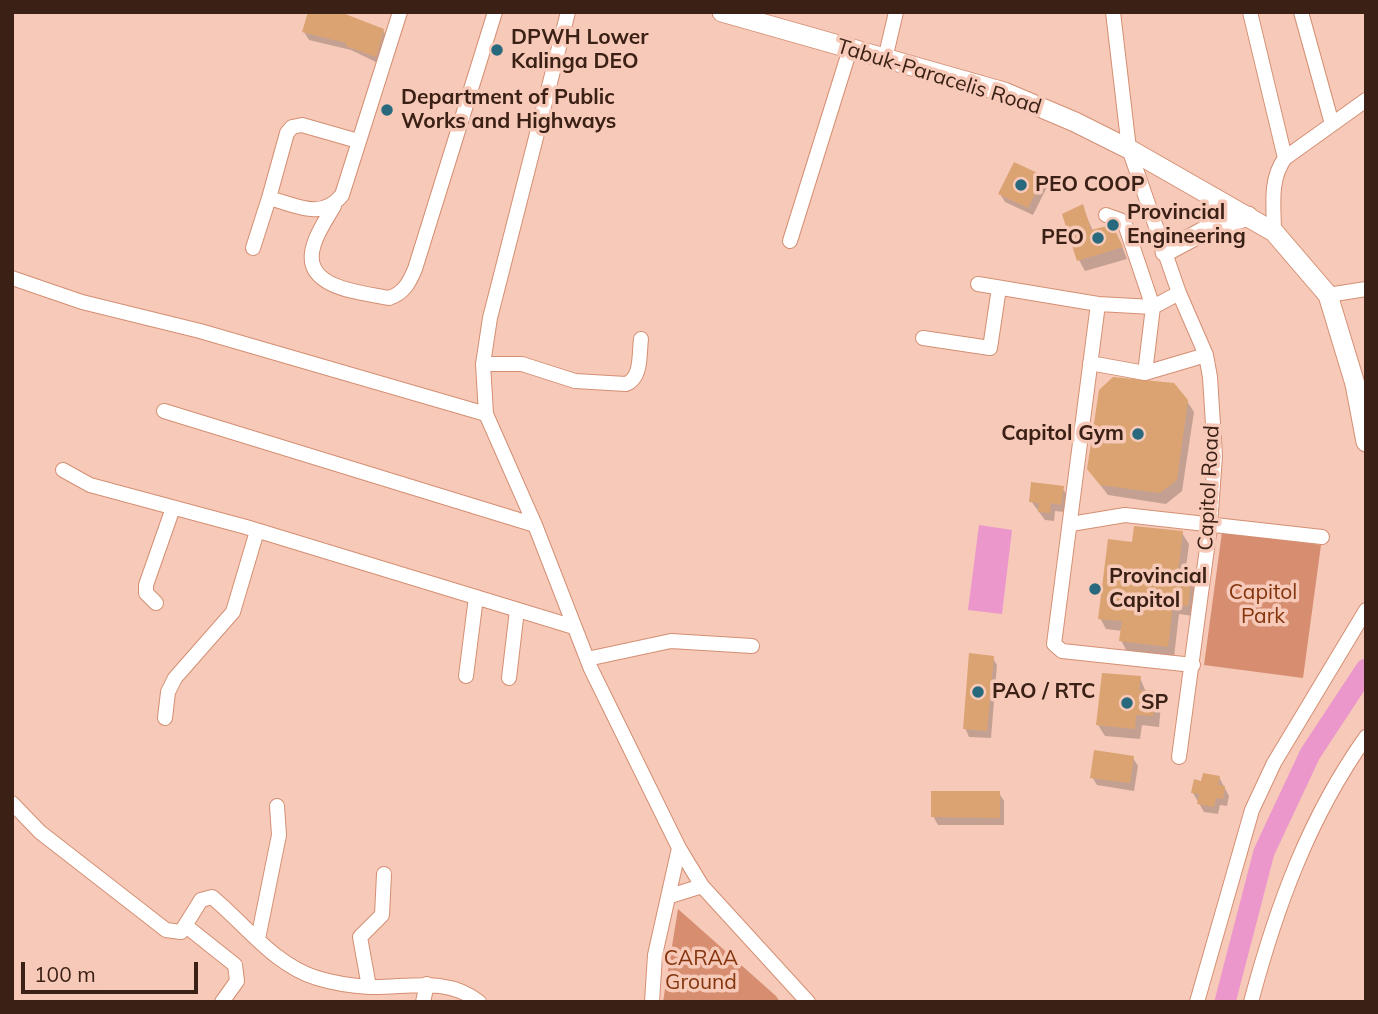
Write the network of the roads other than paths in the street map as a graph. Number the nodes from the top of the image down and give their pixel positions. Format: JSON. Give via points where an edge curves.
{"nodes":[{"id":1,"x":400,"y":12,"type":"edge"},
{"id":2,"x":495,"y":12,"type":"edge"},
{"id":3,"x":568,"y":12,"type":"edge"},
{"id":4,"x":722,"y":12,"type":"edge"},
{"id":5,"x":896,"y":12,"type":"edge"},
{"id":6,"x":1113,"y":12,"type":"edge"},
{"id":7,"x":1250,"y":12,"type":"edge"},
{"id":8,"x":1301,"y":12,"type":"edge"},
{"id":9,"x":850,"y":49,"type":"junction"},
{"id":10,"x":885,"y":59,"type":"junction"},
{"id":11,"x":1366,"y":100,"type":"edge"},
{"id":12,"x":1332,"y":124,"type":"junction"},
{"id":13,"x":358,"y":141,"type":"junction"},
{"id":14,"x":1129,"y":149,"type":"junction"},
{"id":15,"x":1285,"y":158,"type":"junction"},
{"id":16,"x":269,"y":198,"type":"junction"},
{"id":17,"x":334,"y":206,"type":"junction"},
{"id":18,"x":1105,"y":215,"type":"dead end"},
{"id":19,"x":1248,"y":216,"type":"junction"},
{"id":20,"x":1274,"y":232,"type":"junction"},
{"id":21,"x":790,"y":241,"type":"dead end"},
{"id":22,"x":253,"y":248,"type":"dead end"},
{"id":23,"x":1165,"y":252,"type":"junction"},
{"id":24,"x":12,"y":278,"type":"edge"},
{"id":25,"x":978,"y":284,"type":"dead end"},
{"id":26,"x":999,"y":288,"type":"junction"},
{"id":27,"x":1366,"y":289,"type":"edge"},
{"id":28,"x":1179,"y":293,"type":"junction"},
{"id":29,"x":1328,"y":295,"type":"junction"},
{"id":30,"x":1098,"y":304,"type":"junction"},
{"id":31,"x":1153,"y":307,"type":"junction"},
{"id":32,"x":923,"y":338,"type":"dead end"},
{"id":33,"x":641,"y":339,"type":"dead end"},
{"id":34,"x":1206,"y":355,"type":"junction"},
{"id":35,"x":1090,"y":363,"type":"junction"},
{"id":36,"x":483,"y":364,"type":"junction"},
{"id":37,"x":1145,"y":373,"type":"junction"},
{"id":38,"x":164,"y":411,"type":"dead end"},
{"id":39,"x":486,"y":414,"type":"junction"},
{"id":40,"x":1366,"y":442,"type":"edge"},
{"id":41,"x":63,"y":470,"type":"dead end"},
{"id":42,"x":173,"y":508,"type":"junction"},
{"id":43,"x":1071,"y":524,"type":"junction"},
{"id":44,"x":535,"y":525,"type":"junction"},
{"id":45,"x":1210,"y":526,"type":"junction"},
{"id":46,"x":257,"y":531,"type":"junction"},
{"id":47,"x":1322,"y":537,"type":"dead end"},
{"id":48,"x":476,"y":597,"type":"junction"},
{"id":49,"x":156,"y":603,"type":"dead end"},
{"id":50,"x":517,"y":610,"type":"junction"},
{"id":51,"x":1366,"y":610,"type":"edge"},
{"id":52,"x":574,"y":627,"type":"junction"},
{"id":53,"x":752,"y":646,"type":"dead end"},
{"id":54,"x":587,"y":659,"type":"junction"},
{"id":55,"x":1193,"y":665,"type":"junction"},
{"id":56,"x":466,"y":676,"type":"dead end"},
{"id":57,"x":509,"y":678,"type":"dead end"},
{"id":58,"x":165,"y":718,"type":"dead end"},
{"id":59,"x":1366,"y":737,"type":"edge"},
{"id":60,"x":1179,"y":757,"type":"dead end"},
{"id":61,"x":12,"y":803,"type":"edge"},
{"id":62,"x":277,"y":806,"type":"dead end"},
{"id":63,"x":679,"y":848,"type":"junction"},
{"id":64,"x":384,"y":874,"type":"dead end"},
{"id":65,"x":702,"y":886,"type":"junction"},
{"id":66,"x":670,"y":896,"type":"junction"},
{"id":67,"x":186,"y":926,"type":"junction"},
{"id":68,"x":258,"y":939,"type":"junction"},
{"id":69,"x":427,"y":984,"type":"junction"},
{"id":70,"x":369,"y":987,"type":"junction"},
{"id":71,"x":222,"y":1002,"type":"edge"},
{"id":72,"x":423,"y":1002,"type":"edge"},
{"id":73,"x":479,"y":1002,"type":"edge"},
{"id":74,"x":652,"y":1002,"type":"edge"},
{"id":75,"x":808,"y":1002,"type":"edge"},
{"id":76,"x":1197,"y":1002,"type":"edge"},
{"id":77,"x":1251,"y":1002,"type":"edge"}],
"edges":[{"from":1,"to":13,"type":"street"},
{"from":2,"to":17,"type":"street","via":[[415,269],[398,295],[389,298],[330,285],[318,274],[311,261],[313,245]]},
{"from":3,"to":36,"type":"street","via":[[490,318]]},
{"from":4,"to":9,"type":"main road","name":"Tabuk-Paracelis Road"},
{"from":5,"to":10,"type":"street"},
{"from":6,"to":14,"type":"street","name":"Capitol Road"},
{"from":7,"to":15,"type":"street"},
{"from":8,"to":12,"type":"street"},
{"from":9,"to":10,"type":"main road","name":"Tabuk-Paracelis Road"},
{"from":9,"to":21,"type":"street"},
{"from":10,"to":14,"type":"main road","name":"Tabuk-Paracelis Road","via":[[1003,92]]},
{"from":11,"to":12,"type":"street"},
{"from":12,"to":15,"type":"street"},
{"from":13,"to":16,"type":"street","via":[[302,125],[292,127]]},
{"from":13,"to":17,"type":"street","via":[[342,195]]},
{"from":14,"to":19,"type":"main road","name":"Tabuk-Paracelis Road"},
{"from":14,"to":23,"type":"street","name":"Capitol Road"},
{"from":15,"to":20,"type":"street","via":[[1273,184]]},
{"from":16,"to":17,"type":"street","via":[[316,211]]},
{"from":16,"to":22,"type":"street"},
{"from":18,"to":31,"type":"street","via":[[1126,227]]},
{"from":19,"to":20,"type":"main road","name":"Tabuk-Paracelis Road"},
{"from":19,"to":23,"type":"main road","via":[[1204,230]]},
{"from":20,"to":29,"type":"main road","name":"Tabuk-Paracelis Road"},
{"from":23,"to":28,"type":"street","name":"Capitol Road"},
{"from":24,"to":39,"type":"street","via":[[82,302],[212,334]]},
{"from":25,"to":26,"type":"street"},
{"from":26,"to":30,"type":"street"},
{"from":26,"to":32,"type":"street","via":[[990,348]]},
{"from":27,"to":29,"type":"street"},
{"from":28,"to":31,"type":"street"},
{"from":28,"to":34,"type":"street","name":"Capitol Road"},
{"from":29,"to":40,"type":"main road","name":"Tabuk-Paracelis Road","via":[[1355,384]]},
{"from":30,"to":31,"type":"street"},
{"from":30,"to":35,"type":"street"},
{"from":31,"to":37,"type":"street"},
{"from":33,"to":36,"type":"street","via":[[637,373],[626,384],[575,381],[522,364]]},
{"from":34,"to":37,"type":"street"},
{"from":34,"to":45,"type":"street","name":"Capitol Road","via":[[1215,456]]},
{"from":35,"to":37,"type":"street"},
{"from":35,"to":43,"type":"street"},
{"from":36,"to":39,"type":"street"},
{"from":38,"to":44,"type":"street"},
{"from":39,"to":44,"type":"street"},
{"from":41,"to":42,"type":"street","via":[[90,485]]},
{"from":42,"to":46,"type":"street"},
{"from":42,"to":49,"type":"street","via":[[146,585],[146,593]]},
{"from":43,"to":45,"type":"street","via":[[1125,515]]},
{"from":43,"to":55,"type":"street","via":[[1053,637],[1057,648]]},
{"from":44,"to":52,"type":"street"},
{"from":45,"to":47,"type":"street"},
{"from":45,"to":55,"type":"street","name":"Capitol Road"},
{"from":46,"to":48,"type":"street"},
{"from":46,"to":58,"type":"street","via":[[233,612],[175,678]]},
{"from":48,"to":50,"type":"street"},
{"from":48,"to":56,"type":"street"},
{"from":50,"to":52,"type":"street"},
{"from":50,"to":57,"type":"street"},
{"from":51,"to":76,"type":"street","via":[[1273,763],[1252,810]]},
{"from":52,"to":54,"type":"street"},
{"from":53,"to":54,"type":"street","via":[[671,641]]},
{"from":54,"to":63,"type":"street"},
{"from":55,"to":60,"type":"street","name":"Capitol Road"},
{"from":59,"to":77,"type":"street","via":[[1344,768],[1293,868]]},
{"from":61,"to":67,"type":"street","via":[[40,832],[166,930],[174,933]]},
{"from":62,"to":68,"type":"street","via":[[279,835]]},
{"from":63,"to":65,"type":"street"},
{"from":63,"to":66,"type":"street"},
{"from":64,"to":70,"type":"street","via":[[382,915],[360,937]]},
{"from":65,"to":66,"type":"street"},
{"from":65,"to":75,"type":"street"},
{"from":66,"to":74,"type":"street","via":[[655,955]]},
{"from":67,"to":68,"type":"street","via":[[201,900],[212,897]]},
{"from":67,"to":71,"type":"street","via":[[238,970],[237,981]]},
{"from":68,"to":70,"type":"street","via":[[318,979]]},
{"from":69,"to":70,"type":"street"},
{"from":69,"to":72,"type":"street"},
{"from":69,"to":73,"type":"street","via":[[456,990]]}]}
